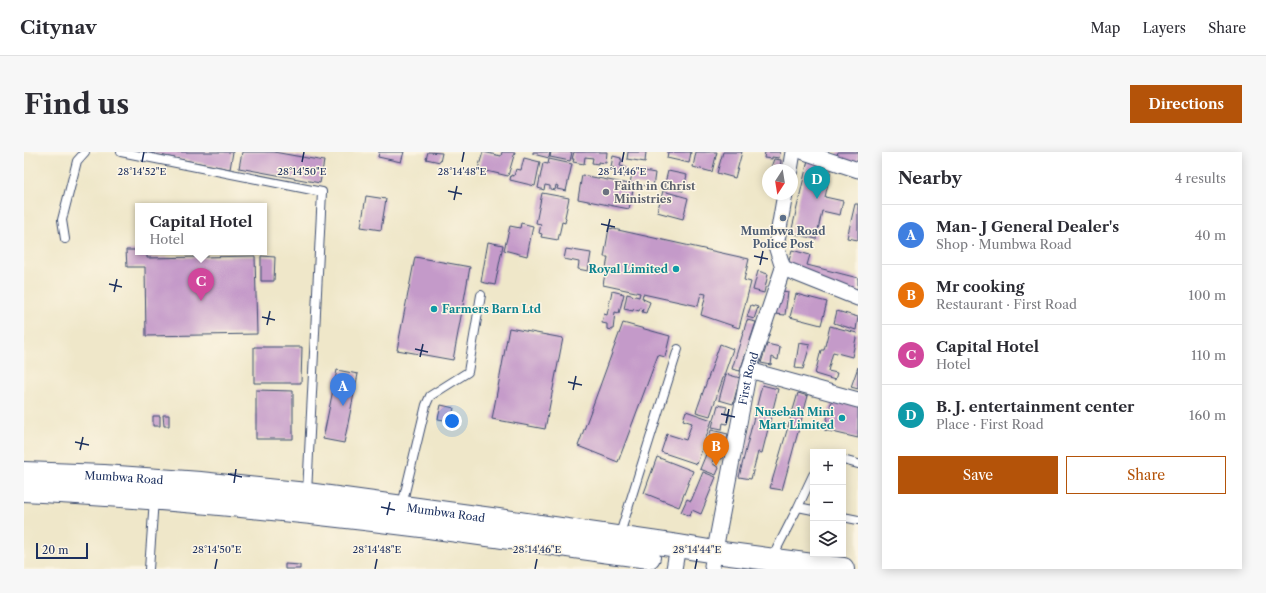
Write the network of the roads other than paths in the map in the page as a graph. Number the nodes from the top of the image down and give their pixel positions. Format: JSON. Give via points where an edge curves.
{"nodes":[{"id":1,"x":85,"y":152,"type":"edge"},
{"id":2,"x":121,"y":152,"type":"edge"},
{"id":3,"x":793,"y":152,"type":"edge"},
{"id":4,"x":804,"y":152,"type":"edge"},
{"id":5,"x":791,"y":164,"type":"edge"},
{"id":6,"x":858,"y":170,"type":"edge"},
{"id":7,"x":784,"y":200,"type":"edge"},
{"id":8,"x":65,"y":239,"type":"dead end"},
{"id":9,"x":783,"y":268,"type":"junction"},
{"id":10,"x":481,"y":295,"type":"dead end"},
{"id":11,"x":858,"y":298,"type":"edge"},
{"id":12,"x":678,"y":349,"type":"dead end"},
{"id":13,"x":749,"y":370,"type":"junction"},
{"id":14,"x":858,"y":400,"type":"edge"},
{"id":15,"x":846,"y":461,"type":"edge"},
{"id":16,"x":858,"y":464,"type":"edge"},
{"id":17,"x":24,"y":473,"type":"edge"},
{"id":18,"x":810,"y":481,"type":"edge"},
{"id":19,"x":24,"y":490,"type":"edge"},
{"id":20,"x":307,"y":494,"type":"junction"},
{"id":21,"x":154,"y":498,"type":"junction"},
{"id":22,"x":401,"y":506,"type":"junction"},
{"id":23,"x":798,"y":507,"type":"junction"},
{"id":24,"x":810,"y":509,"type":"edge"},
{"id":25,"x":846,"y":518,"type":"edge"},
{"id":26,"x":858,"y":520,"type":"edge"},
{"id":27,"x":619,"y":537,"type":"junction"},
{"id":28,"x":676,"y":558,"type":"edge"},
{"id":29,"x":771,"y":559,"type":"junction"},
{"id":30,"x":717,"y":564,"type":"edge"},
{"id":31,"x":149,"y":569,"type":"edge"},
{"id":32,"x":843,"y":569,"type":"edge"}],
"edges":[{"from":1,"to":8,"type":"lane","via":[[77,162],[62,220]]},
{"from":2,"to":20,"type":"lane","via":[[322,192]]},
{"from":3,"to":5,"type":"street"},
{"from":4,"to":6,"type":"street"},
{"from":7,"to":9,"type":"street","via":[[776,246]]},
{"from":9,"to":11,"type":"street"},
{"from":9,"to":13,"type":"street","name":"First Road"},
{"from":10,"to":22,"type":"lane","via":[[468,372],[430,396],[426,404]]},
{"from":12,"to":27,"type":"lane"},
{"from":13,"to":14,"type":"street"},
{"from":13,"to":30,"type":"street","name":"First Road"},
{"from":15,"to":16,"type":"lane"},
{"from":17,"to":20,"type":"main road","name":"Mumbwa Road","via":[[200,483]]},
{"from":18,"to":23,"type":"lane"},
{"from":19,"to":21,"type":"main road","name":"Mumbwa Road"},
{"from":20,"to":22,"type":"main road","name":"Mumbwa Road"},
{"from":21,"to":28,"type":"main road","name":"Mumbwa Road","via":[[343,517]]},
{"from":21,"to":31,"type":"lane"},
{"from":22,"to":27,"type":"main road","name":"Mumbwa Road"},
{"from":23,"to":24,"type":"lane"},
{"from":23,"to":29,"type":"lane"},
{"from":25,"to":26,"type":"lane"},
{"from":27,"to":28,"type":"main road","name":"Mumbwa Road"},
{"from":28,"to":30,"type":"main road","name":"Mumbwa Road"},
{"from":29,"to":30,"type":"main road","name":"Mumbwa Road"},
{"from":29,"to":32,"type":"main road","name":"Mumbwa Road"}]}
